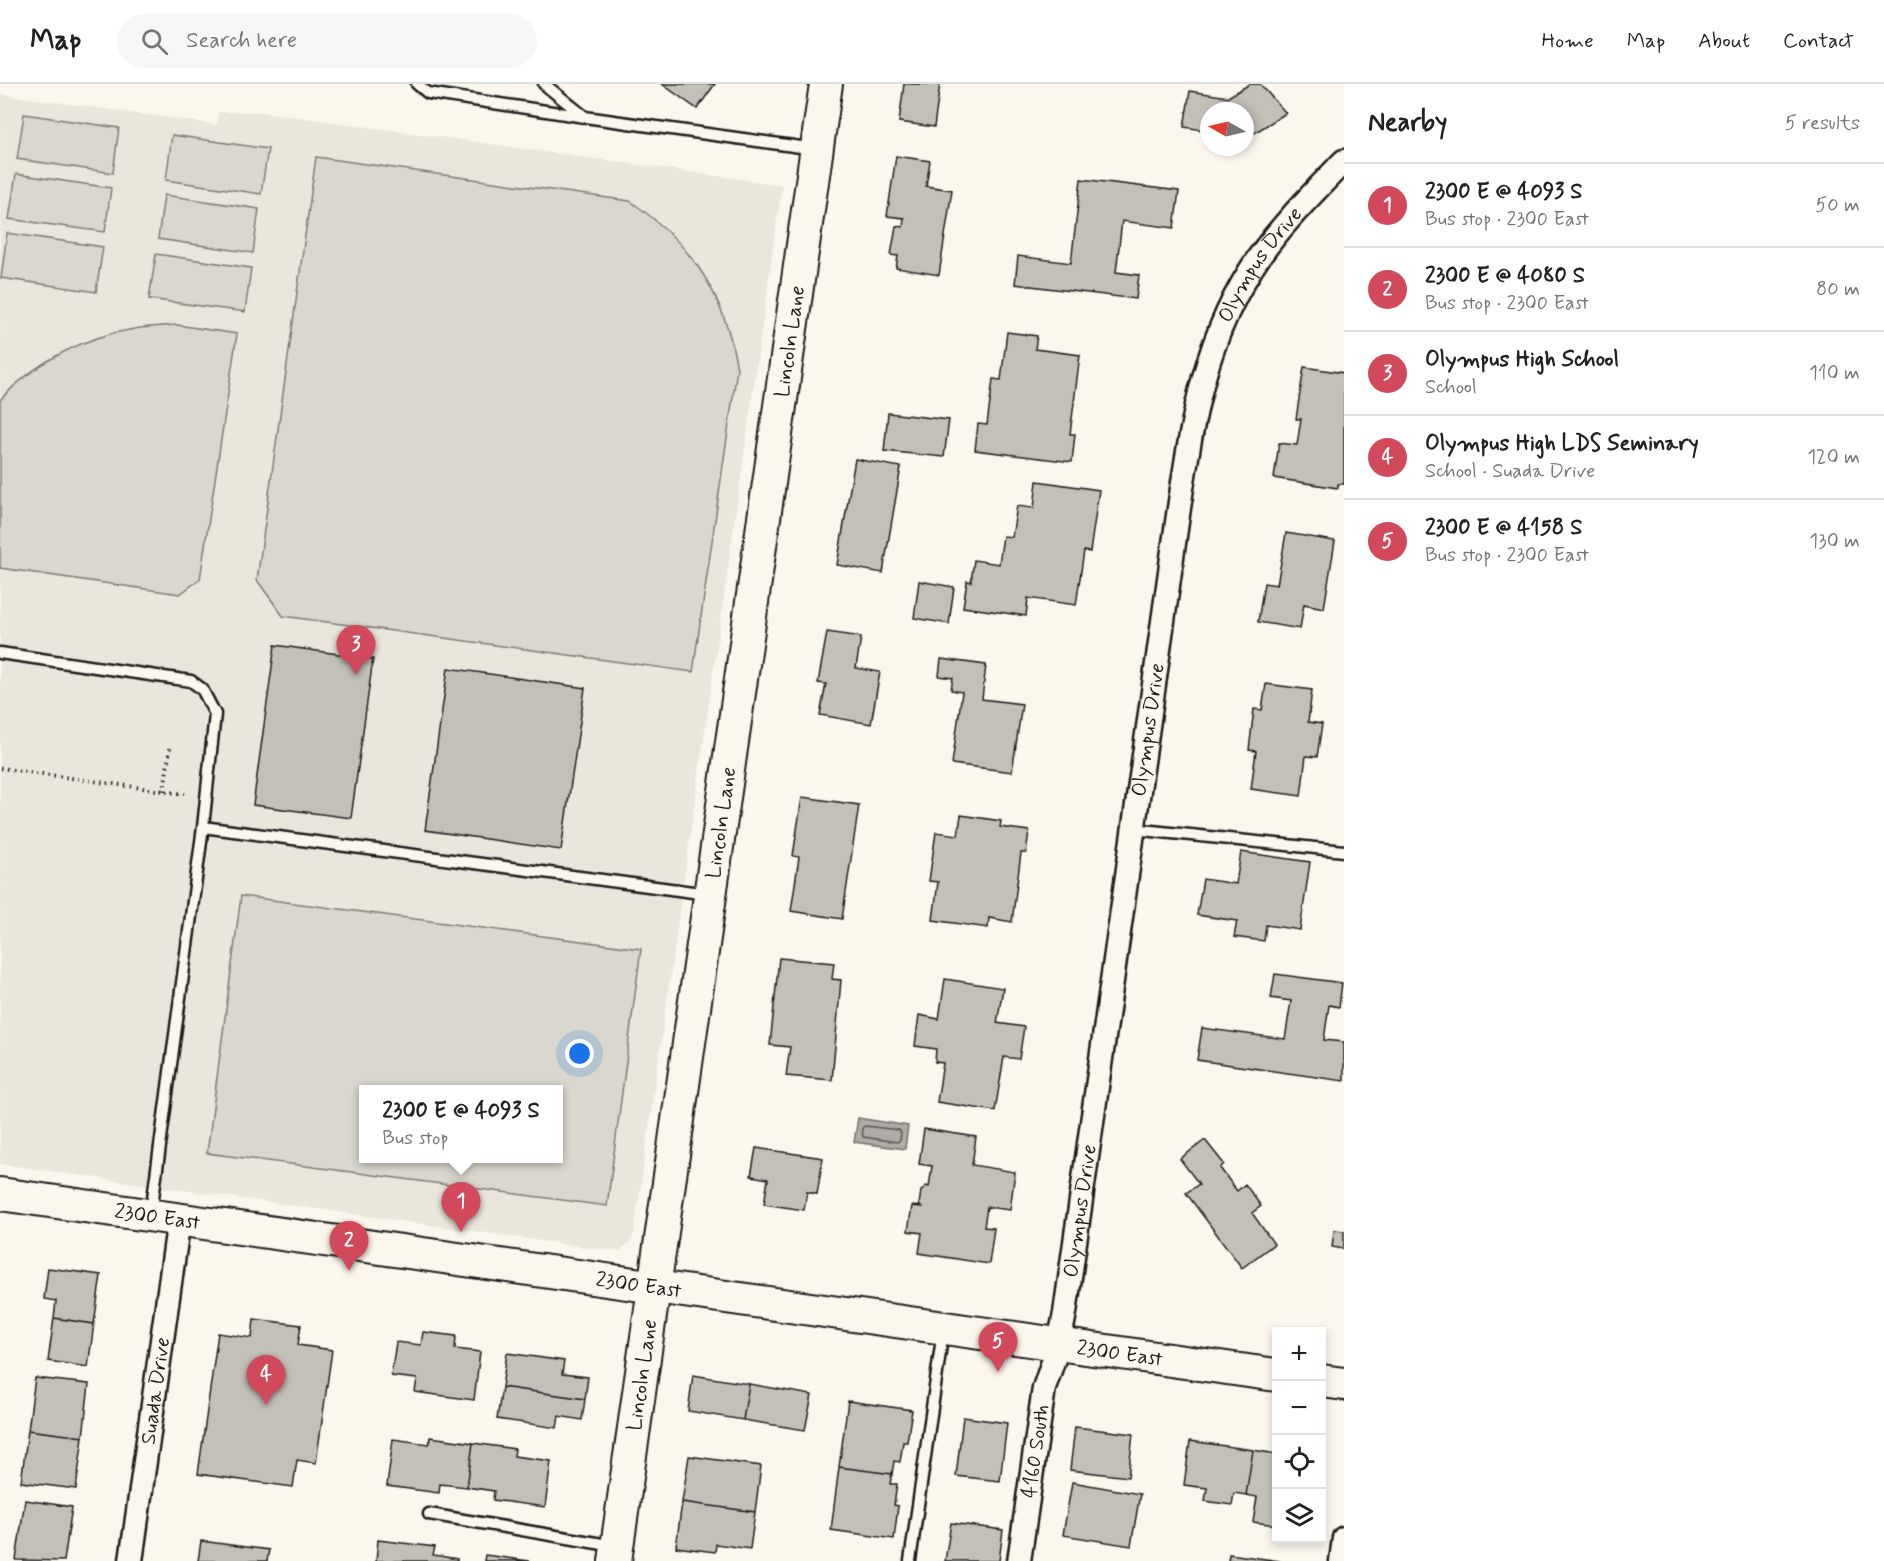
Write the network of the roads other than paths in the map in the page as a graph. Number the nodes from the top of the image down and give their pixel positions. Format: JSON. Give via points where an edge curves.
{"nodes":[{"id":1,"x":417,"y":84,"type":"edge"},
{"id":2,"x":544,"y":84,"type":"edge"},
{"id":3,"x":826,"y":84,"type":"edge"},
{"id":4,"x":585,"y":117,"type":"junction"},
{"id":5,"x":817,"y":149,"type":"junction"},
{"id":6,"x":1344,"y":161,"type":"edge"},
{"id":7,"x":0,"y":653,"type":"edge"},
{"id":8,"x":203,"y":827,"type":"junction"},
{"id":9,"x":1133,"y":829,"type":"junction"},
{"id":10,"x":1344,"y":851,"type":"edge"},
{"id":11,"x":711,"y":895,"type":"junction"},
{"id":12,"x":0,"y":1194,"type":"edge"},
{"id":13,"x":165,"y":1217,"type":"junction"},
{"id":14,"x":654,"y":1287,"type":"junction"},
{"id":15,"x":943,"y":1327,"type":"junction"},
{"id":16,"x":1059,"y":1344,"type":"junction"},
{"id":17,"x":1272,"y":1374,"type":"edge"},
{"id":18,"x":1326,"y":1382,"type":"edge"},
{"id":19,"x":1344,"y":1384,"type":"edge"},
{"id":20,"x":429,"y":1514,"type":"dead end"},
{"id":21,"x":1344,"y":1538,"type":"edge"},
{"id":22,"x":616,"y":1554,"type":"edge"},
{"id":23,"x":131,"y":1561,"type":"edge"},
{"id":24,"x":910,"y":1561,"type":"edge"},
{"id":25,"x":1019,"y":1561,"type":"edge"},
{"id":26,"x":1341,"y":1561,"type":"edge"}],
"edges":[{"from":1,"to":4,"type":"lane","via":[[428,93]]},
{"from":2,"to":4,"type":"lane"},
{"from":3,"to":5,"type":"street","name":"Lincoln Lane"},
{"from":4,"to":5,"type":"lane"},
{"from":5,"to":11,"type":"street","name":"Lincoln Lane"},
{"from":6,"to":9,"type":"street","name":"Olympus Drive","via":[[1259,256],[1238,290],[1208,358],[1190,439]]},
{"from":7,"to":8,"type":"lane","via":[[191,681],[202,688],[215,714]]},
{"from":8,"to":11,"type":"lane"},
{"from":8,"to":13,"type":"lane"},
{"from":9,"to":10,"type":"lane"},
{"from":9,"to":16,"type":"street","name":"Olympus Drive"},
{"from":11,"to":14,"type":"street","name":"Lincoln Lane"},
{"from":12,"to":13,"type":"street","name":"2300 East"},
{"from":13,"to":14,"type":"street","name":"2300 East"},
{"from":13,"to":23,"type":"street","name":"Suada Drive"},
{"from":14,"to":15,"type":"street","name":"2300 East"},
{"from":14,"to":22,"type":"street","name":"Lincoln Lane"},
{"from":15,"to":16,"type":"street","name":"2300 East"},
{"from":15,"to":24,"type":"lane"},
{"from":16,"to":17,"type":"street","name":"2300 East"},
{"from":16,"to":25,"type":"street","name":"4160 South","via":[[1044,1389]]},
{"from":18,"to":19,"type":"street"},
{"from":20,"to":22,"type":"lane"},
{"from":21,"to":26,"type":"street"}]}
